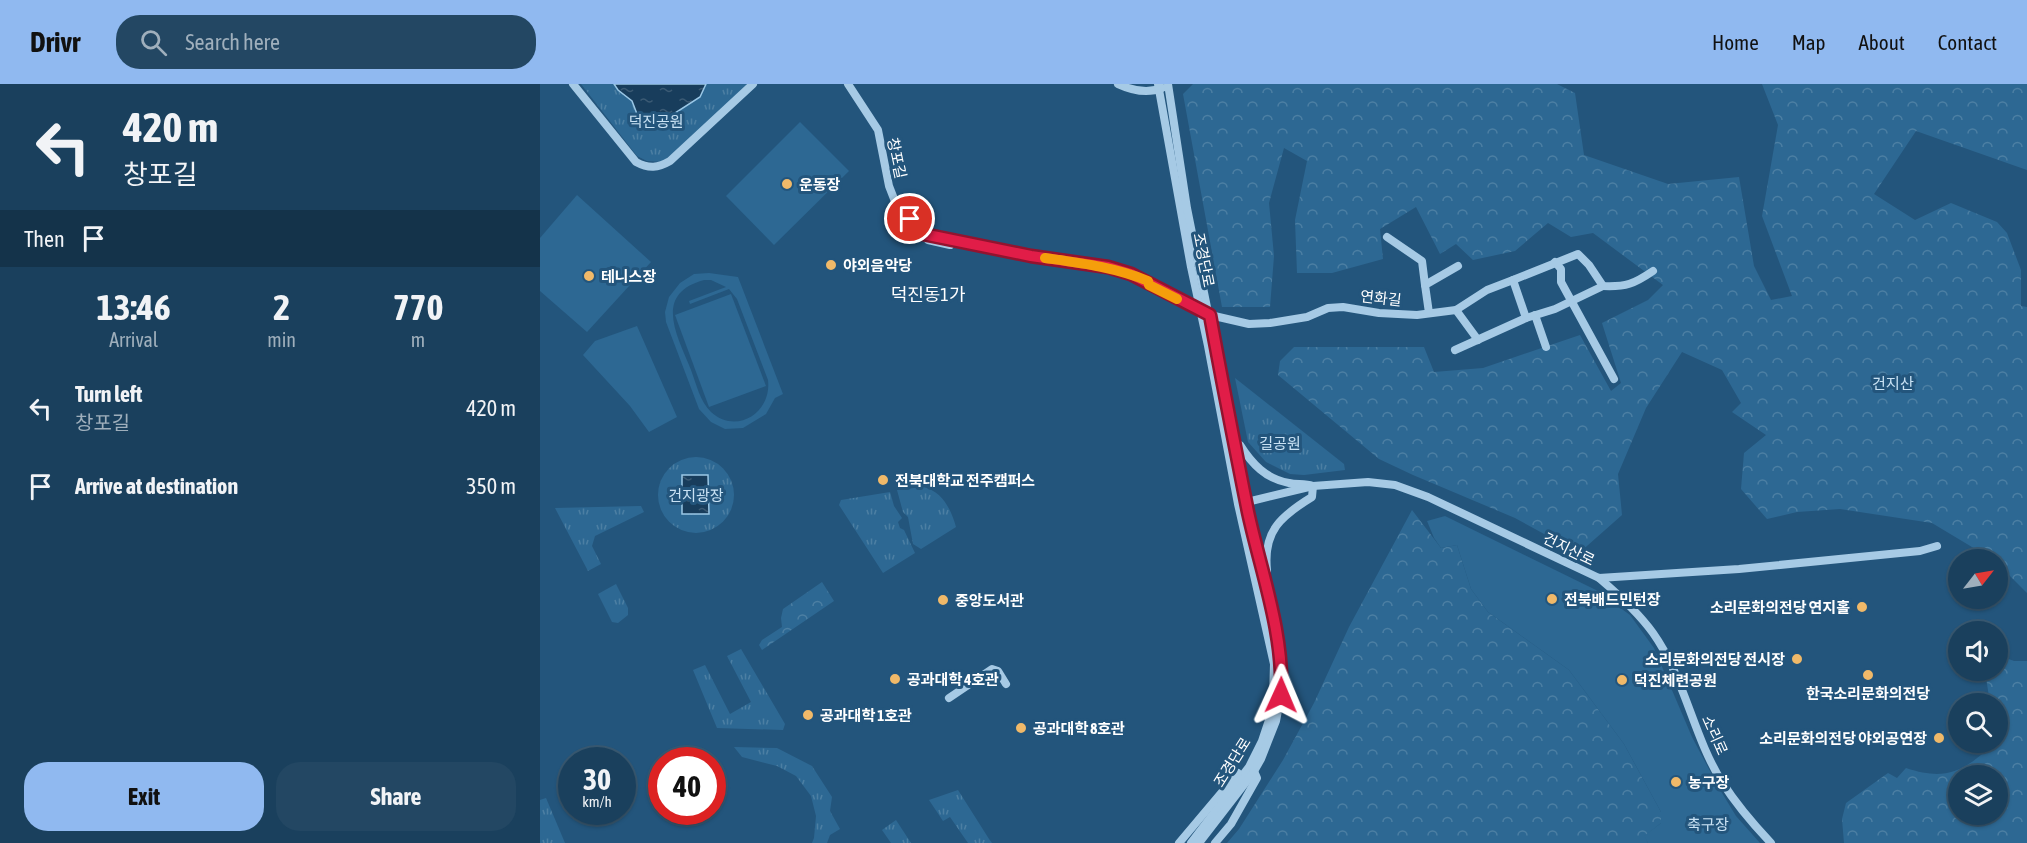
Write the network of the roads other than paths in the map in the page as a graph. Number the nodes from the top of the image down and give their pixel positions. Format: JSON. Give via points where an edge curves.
{"nodes":[{"id":1,"x":573,"y":84,"type":"edge"},
{"id":2,"x":753,"y":84,"type":"edge"},
{"id":3,"x":848,"y":84,"type":"edge"},
{"id":4,"x":1118,"y":84,"type":"edge"},
{"id":5,"x":1169,"y":84,"type":"edge"},
{"id":6,"x":1139,"y":87,"type":"edge"},
{"id":7,"x":1158,"y":87,"type":"edge"},
{"id":8,"x":1387,"y":237,"type":"dead end"},
{"id":9,"x":1555,"y":262,"type":"junction"},
{"id":10,"x":1458,"y":266,"type":"dead end"},
{"id":11,"x":1653,"y":271,"type":"dead end"},
{"id":12,"x":1513,"y":280,"type":"junction"},
{"id":13,"x":1425,"y":285,"type":"junction"},
{"id":14,"x":1603,"y":286,"type":"junction"},
{"id":15,"x":1572,"y":299,"type":"junction"},
{"id":16,"x":1456,"y":310,"type":"junction"},
{"id":17,"x":1429,"y":313,"type":"junction"},
{"id":18,"x":1206,"y":314,"type":"junction"},
{"id":19,"x":1535,"y":315,"type":"junction"},
{"id":20,"x":1526,"y":318,"type":"junction"},
{"id":21,"x":1478,"y":340,"type":"junction"},
{"id":22,"x":1546,"y":347,"type":"dead end"},
{"id":23,"x":1455,"y":350,"type":"dead end"},
{"id":24,"x":1614,"y":379,"type":"dead end"},
{"id":25,"x":1235,"y":446,"type":"junction"},
{"id":26,"x":1313,"y":486,"type":"junction"},
{"id":27,"x":1242,"y":503,"type":"junction"},
{"id":28,"x":1937,"y":546,"type":"dead end"},
{"id":29,"x":1599,"y":578,"type":"junction"},
{"id":30,"x":1267,"y":591,"type":"junction"},
{"id":31,"x":1006,"y":684,"type":"dead end"},
{"id":32,"x":949,"y":698,"type":"dead end"},
{"id":33,"x":1252,"y":768,"type":"junction"},
{"id":34,"x":1179,"y":843,"type":"edge"},
{"id":35,"x":1191,"y":843,"type":"edge"},
{"id":36,"x":1199,"y":843,"type":"edge"},
{"id":37,"x":1215,"y":843,"type":"edge"},
{"id":38,"x":1771,"y":843,"type":"edge"}],
"edges":[{"from":1,"to":2,"type":"street","via":[[636,162],[651,168],[670,161]]},
{"from":3,"to":18,"type":"street","name":"창포길","via":[[878,130],[896,204],[928,240],[1129,278]]},
{"from":4,"to":6,"type":"street"},
{"from":5,"to":7,"type":"street"},
{"from":5,"to":18,"type":"street","name":"조경단로"},
{"from":6,"to":7,"type":"street"},
{"from":7,"to":18,"type":"street","name":"조경단로","via":[[1189,257]]},
{"from":8,"to":13,"type":"street","via":[[1422,261]]},
{"from":9,"to":12,"type":"street","name":"연화길"},
{"from":9,"to":14,"type":"street","name":"연화길","via":[[1578,254]]},
{"from":9,"to":15,"type":"street"},
{"from":10,"to":13,"type":"street"},
{"from":11,"to":14,"type":"street","via":[[1636,283]]},
{"from":12,"to":16,"type":"street","name":"연화길","via":[[1487,290]]},
{"from":12,"to":20,"type":"street"},
{"from":13,"to":17,"type":"street"},
{"from":14,"to":15,"type":"street"},
{"from":15,"to":19,"type":"street"},
{"from":15,"to":24,"type":"street"},
{"from":16,"to":17,"type":"street","name":"연화길"},
{"from":16,"to":21,"type":"street"},
{"from":17,"to":18,"type":"street","name":"연화길","via":[[1379,313],[1343,307],[1328,308],[1307,318],[1249,324]]},
{"from":18,"to":25,"type":"street","name":"조경단로"},
{"from":18,"to":27,"type":"street","name":"조경단로"},
{"from":19,"to":20,"type":"street"},
{"from":19,"to":22,"type":"street"},
{"from":20,"to":21,"type":"street"},
{"from":21,"to":23,"type":"street"},
{"from":25,"to":26,"type":"street","via":[[1240,445],[1257,468],[1276,479]]},
{"from":25,"to":27,"type":"street","name":"조경단로"},
{"from":26,"to":27,"type":"street","name":"건지산로"},
{"from":26,"to":29,"type":"street","name":"건지산로","via":[[1368,482],[1409,489]]},
{"from":26,"to":30,"type":"street","via":[[1312,497],[1277,523],[1272,534],[1265,555]]},
{"from":27,"to":30,"type":"street","name":"조경단로"},
{"from":27,"to":33,"type":"street","name":"조경단로","via":[[1274,663],[1269,720]]},
{"from":28,"to":29,"type":"street","name":"건지산로","via":[[1829,561]]},
{"from":29,"to":38,"type":"street","name":"소리로","via":[[1640,616],[1654,635],[1722,781]]},
{"from":30,"to":33,"type":"street","name":"조경단로","via":[[1281,660],[1281,695],[1270,741]]},
{"from":31,"to":32,"type":"street","via":[[998,671],[992,669]]},
{"from":33,"to":34,"type":"street","via":[[1246,765]]},
{"from":33,"to":35,"type":"street","name":"조경단로"},
{"from":33,"to":36,"type":"street","name":"조경단로"},
{"from":33,"to":37,"type":"street","via":[[1257,778],[1231,824]]}]}
